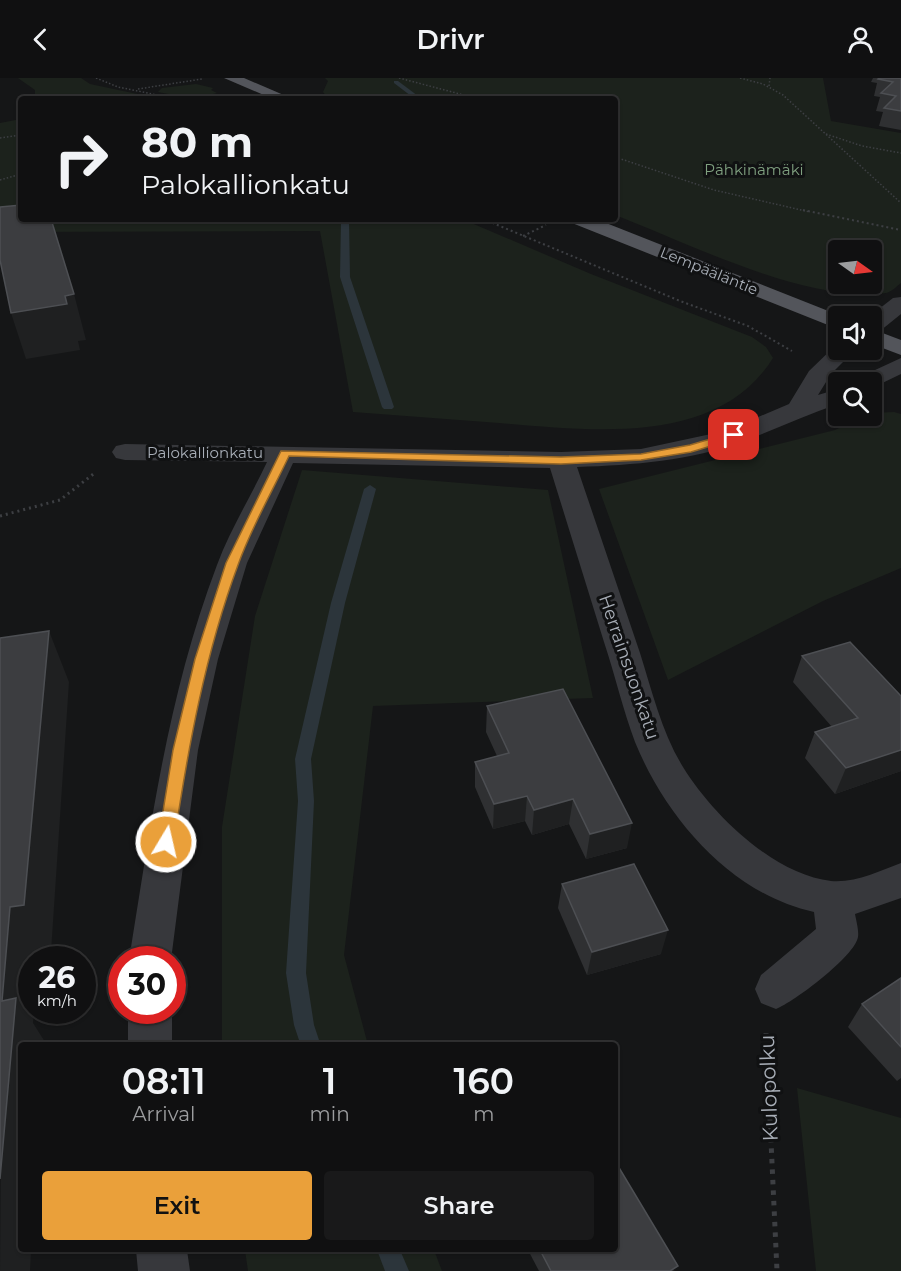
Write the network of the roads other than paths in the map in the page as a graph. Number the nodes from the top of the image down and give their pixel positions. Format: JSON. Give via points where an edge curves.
{"nodes":[{"id":1,"x":231,"y":78,"type":"edge"},
{"id":2,"x":247,"y":81,"type":"edge"},
{"id":3,"x":280,"y":96,"type":"edge"},
{"id":4,"x":586,"y":222,"type":"edge"},
{"id":5,"x":901,"y":303,"type":"edge"},
{"id":6,"x":828,"y":319,"type":"edge"},
{"id":7,"x":882,"y":319,"type":"edge"},
{"id":8,"x":882,"y":340,"type":"edge"},
{"id":9,"x":901,"y":348,"type":"edge"},
{"id":10,"x":832,"y":360,"type":"edge"},
{"id":11,"x":901,"y":365,"type":"edge"},
{"id":12,"x":882,"y":375,"type":"edge"},
{"id":13,"x":828,"y":399,"type":"edge"},
{"id":14,"x":798,"y":408,"type":"junction"},
{"id":15,"x":125,"y":452,"type":"road end"},
{"id":16,"x":285,"y":453,"type":"junction"},
{"id":17,"x":561,"y":460,"type":"junction"},
{"id":18,"x":901,"y":880,"type":"edge"},
{"id":19,"x":832,"y":898,"type":"junction"},
{"id":20,"x":152,"y":946,"type":"edge"},
{"id":21,"x":777,"y":989,"type":"road end"},
{"id":22,"x":150,"y":1024,"type":"edge"},
{"id":23,"x":150,"y":1042,"type":"edge"},
{"id":24,"x":162,"y":1252,"type":"edge"},
{"id":25,"x":164,"y":1271,"type":"edge"}],
"edges":[{"from":1,"to":2,"type":"main road"},
{"from":2,"to":3,"type":"main road"},
{"from":4,"to":6,"type":"main road","name":"Lempääläntie"},
{"from":5,"to":7,"type":"street"},
{"from":8,"to":9,"type":"main road"},
{"from":10,"to":14,"type":"street","via":[[807,387]]},
{"from":11,"to":12,"type":"street"},
{"from":13,"to":14,"type":"street","name":"Palokallionkatu"},
{"from":14,"to":17,"type":"street","name":"Palokallionkatu","via":[[769,423],[691,448],[641,457]]},
{"from":15,"to":16,"type":"street","name":"Palokallionkatu"},
{"from":16,"to":17,"type":"street","name":"Palokallionkatu"},
{"from":16,"to":20,"type":"street","name":"Palokallionkatu","via":[[232,563],[202,659],[180,750]]},
{"from":17,"to":19,"type":"street","name":"Herrainsuonkatu","via":[[650,737],[681,794],[719,838],[750,864],[785,885]]},
{"from":18,"to":19,"type":"street","name":"Herrainsuonkatu","via":[[876,891]]},
{"from":19,"to":21,"type":"street","via":[[838,936]]},
{"from":22,"to":23,"type":"street"},
{"from":24,"to":25,"type":"street"}]}
